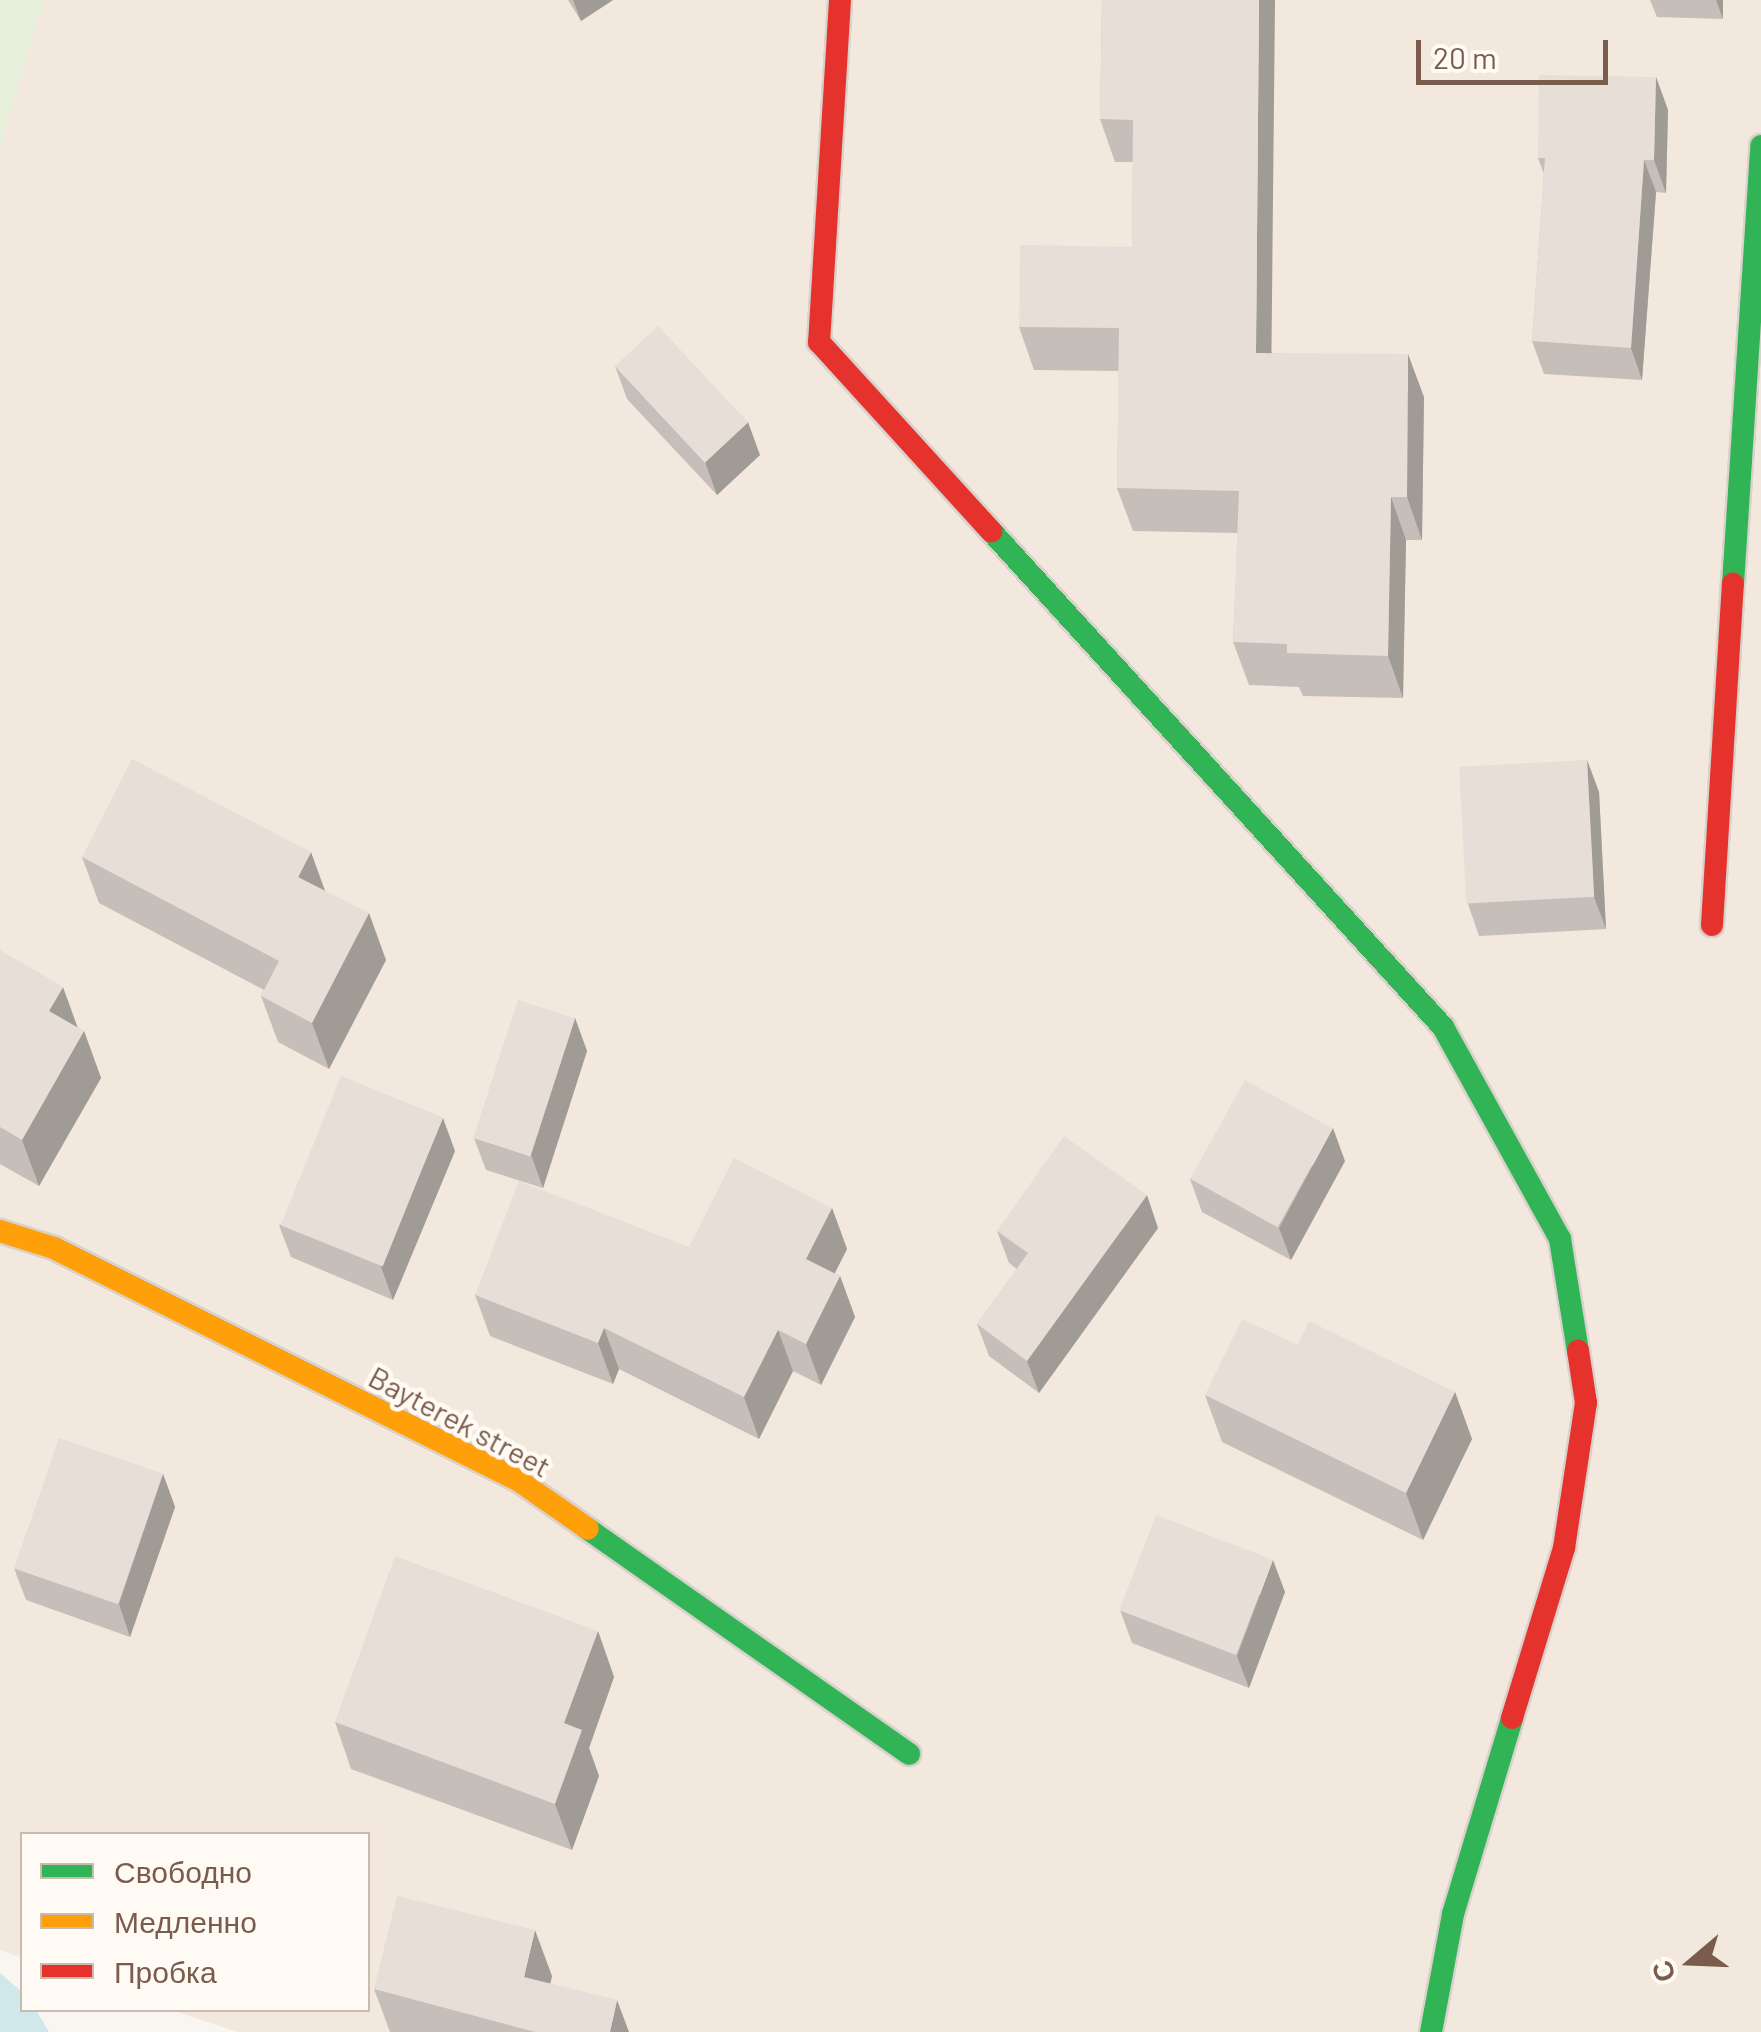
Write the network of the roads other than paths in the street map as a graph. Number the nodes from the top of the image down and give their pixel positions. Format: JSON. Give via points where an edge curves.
{"nodes":[{"id":1,"x":840,"y":0,"type":"edge"},
{"id":2,"x":1761,"y":146,"type":"edge"},
{"id":3,"x":1712,"y":926,"type":"dead end"},
{"id":4,"x":0,"y":1231,"type":"edge"},
{"id":5,"x":909,"y":1754,"type":"dead end"},
{"id":6,"x":1431,"y":2032,"type":"edge"}],
"edges":[{"from":1,"to":6,"type":"street","via":[[819,342],[1443,1027],[1560,1240],[1586,1403],[1564,1548],[1453,1914]]},
{"from":2,"to":3,"type":"street"},
{"from":4,"to":5,"type":"street","name":"Bayterek street","via":[[54,1248],[518,1480]]}]}
